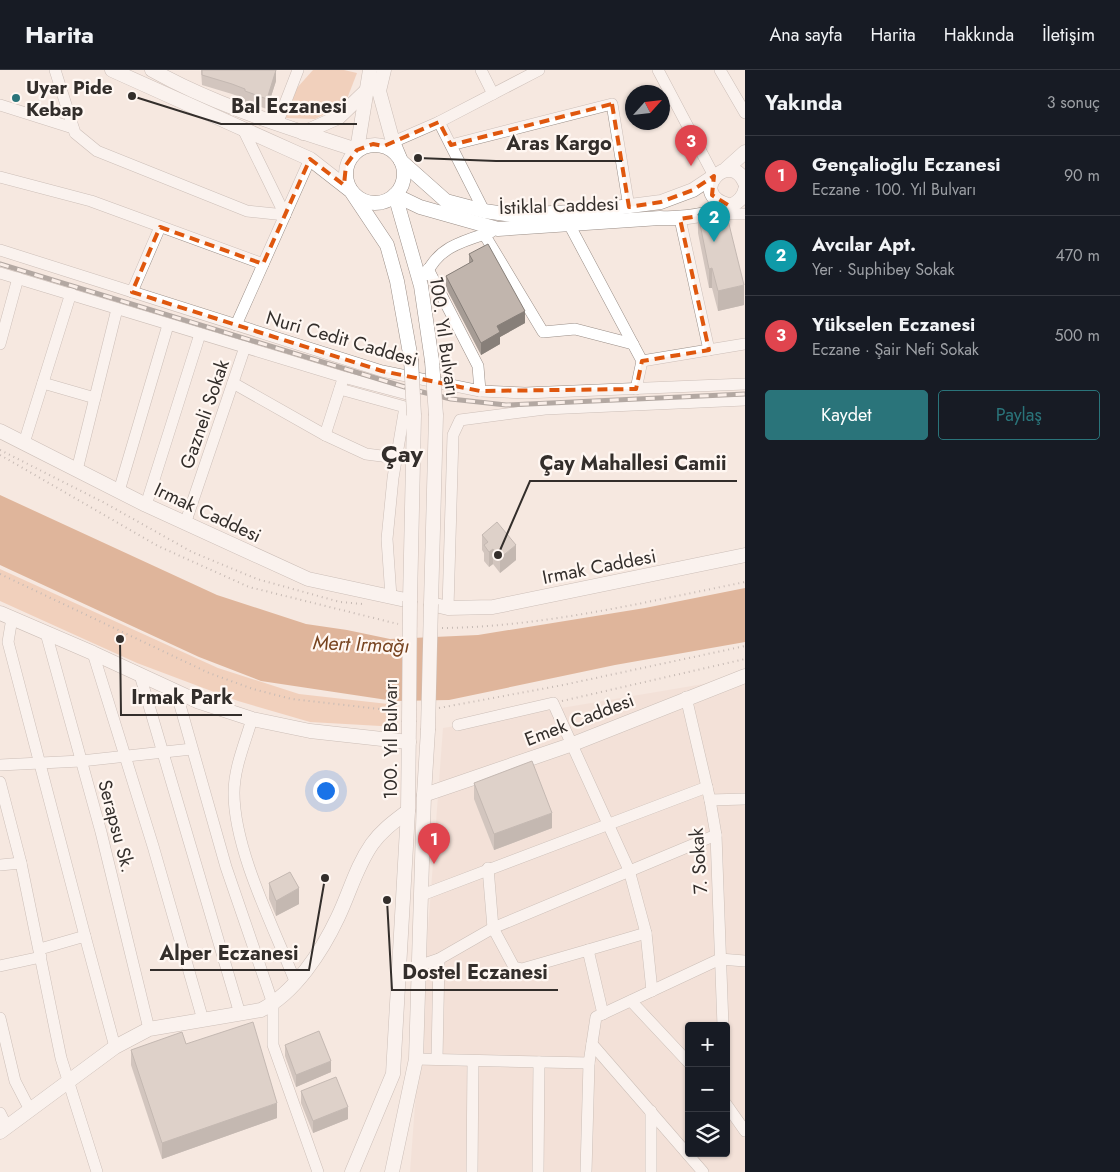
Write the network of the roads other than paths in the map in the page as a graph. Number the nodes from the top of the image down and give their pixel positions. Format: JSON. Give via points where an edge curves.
{"nodes":[{"id":1,"x":54,"y":70,"type":"edge"},
{"id":2,"x":112,"y":70,"type":"edge"},
{"id":3,"x":152,"y":70,"type":"edge"},
{"id":4,"x":298,"y":70,"type":"edge"},
{"id":5,"x":370,"y":70,"type":"edge"},
{"id":6,"x":384,"y":70,"type":"edge"},
{"id":7,"x":481,"y":70,"type":"edge"},
{"id":8,"x":539,"y":70,"type":"edge"},
{"id":9,"x":658,"y":70,"type":"edge"},
{"id":10,"x":720,"y":70,"type":"edge"},
{"id":11,"x":365,"y":92,"type":"junction"},
{"id":12,"x":493,"y":94,"type":"junction"},
{"id":13,"x":0,"y":105,"type":"edge"},
{"id":14,"x":745,"y":113,"type":"edge"},
{"id":15,"x":439,"y":122,"type":"junction"},
{"id":16,"x":277,"y":124,"type":"junction"},
{"id":17,"x":73,"y":128,"type":"junction"},
{"id":18,"x":244,"y":129,"type":"junction"},
{"id":19,"x":303,"y":132,"type":"junction"},
{"id":20,"x":393,"y":142,"type":"junction"},
{"id":21,"x":451,"y":145,"type":"junction"},
{"id":22,"x":356,"y":150,"type":"junction"},
{"id":23,"x":745,"y":152,"type":"edge"},
{"id":24,"x":310,"y":159,"type":"junction"},
{"id":25,"x":401,"y":160,"type":"junction"},
{"id":26,"x":720,"y":173,"type":"junction"},
{"id":27,"x":0,"y":177,"type":"edge"},
{"id":28,"x":745,"y":183,"type":"edge"},
{"id":29,"x":351,"y":191,"type":"junction"},
{"id":30,"x":745,"y":193,"type":"edge"},
{"id":31,"x":395,"y":195,"type":"junction"},
{"id":32,"x":728,"y":205,"type":"junction"},
{"id":33,"x":629,"y":207,"type":"junction"},
{"id":34,"x":484,"y":211,"type":"junction"},
{"id":35,"x":710,"y":214,"type":"junction"},
{"id":36,"x":745,"y":214,"type":"edge"},
{"id":37,"x":285,"y":215,"type":"junction"},
{"id":38,"x":680,"y":219,"type":"junction"},
{"id":39,"x":160,"y":226,"type":"junction"},
{"id":40,"x":570,"y":226,"type":"junction"},
{"id":41,"x":498,"y":229,"type":"junction"},
{"id":42,"x":484,"y":234,"type":"junction"},
{"id":43,"x":0,"y":250,"type":"edge"},
{"id":44,"x":263,"y":264,"type":"junction"},
{"id":45,"x":428,"y":270,"type":"junction"},
{"id":46,"x":0,"y":273,"type":"edge"},
{"id":47,"x":18,"y":278,"type":"junction"},
{"id":48,"x":421,"y":286,"type":"junction"},
{"id":49,"x":132,"y":292,"type":"junction"},
{"id":50,"x":71,"y":293,"type":"junction"},
{"id":51,"x":117,"y":309,"type":"junction"},
{"id":52,"x":168,"y":325,"type":"junction"},
{"id":53,"x":236,"y":325,"type":"junction"},
{"id":54,"x":200,"y":334,"type":"junction"},
{"id":55,"x":0,"y":344,"type":"edge"},
{"id":56,"x":633,"y":344,"type":"junction"},
{"id":57,"x":745,"y":344,"type":"edge"},
{"id":58,"x":245,"y":347,"type":"junction"},
{"id":59,"x":708,"y":350,"type":"junction"},
{"id":60,"x":642,"y":361,"type":"junction"},
{"id":61,"x":344,"y":377,"type":"junction"},
{"id":62,"x":43,"y":383,"type":"junction"},
{"id":63,"x":233,"y":383,"type":"junction"},
{"id":64,"x":745,"y":384,"type":"edge"},
{"id":65,"x":340,"y":389,"type":"junction"},
{"id":66,"x":636,"y":389,"type":"junction"},
{"id":67,"x":480,"y":391,"type":"junction"},
{"id":68,"x":407,"y":394,"type":"dead end"},
{"id":69,"x":95,"y":398,"type":"junction"},
{"id":70,"x":745,"y":400,"type":"edge"},
{"id":71,"x":0,"y":430,"type":"edge"},
{"id":72,"x":325,"y":436,"type":"junction"},
{"id":73,"x":24,"y":443,"type":"junction"},
{"id":74,"x":397,"y":458,"type":"junction"},
{"id":75,"x":77,"y":470,"type":"junction"},
{"id":76,"x":119,"y":492,"type":"junction"},
{"id":77,"x":146,"y":505,"type":"junction"},
{"id":78,"x":186,"y":522,"type":"junction"},
{"id":79,"x":745,"y":555,"type":"edge"},
{"id":80,"x":391,"y":598,"type":"junction"},
{"id":81,"x":410,"y":601,"type":"junction"},
{"id":82,"x":431,"y":604,"type":"junction"},
{"id":83,"x":448,"y":608,"type":"junction"},
{"id":84,"x":6,"y":616,"type":"edge"},
{"id":85,"x":46,"y":633,"type":"junction"},
{"id":86,"x":93,"y":653,"type":"junction"},
{"id":87,"x":140,"y":675,"type":"junction"},
{"id":88,"x":745,"y":676,"type":"edge"},
{"id":89,"x":176,"y":691,"type":"junction"},
{"id":90,"x":686,"y":697,"type":"junction"},
{"id":91,"x":252,"y":719,"type":"junction"},
{"id":92,"x":458,"y":725,"type":"dead end"},
{"id":93,"x":409,"y":742,"type":"junction"},
{"id":94,"x":573,"y":744,"type":"junction"},
{"id":95,"x":192,"y":749,"type":"junction"},
{"id":96,"x":162,"y":751,"type":"junction"},
{"id":97,"x":125,"y":757,"type":"junction"},
{"id":98,"x":81,"y":761,"type":"junction"},
{"id":99,"x":40,"y":764,"type":"junction"},
{"id":100,"x":0,"y":765,"type":"edge"},
{"id":101,"x":0,"y":782,"type":"edge"},
{"id":102,"x":707,"y":786,"type":"junction"},
{"id":103,"x":424,"y":794,"type":"junction"},
{"id":104,"x":745,"y":799,"type":"edge"},
{"id":105,"x":710,"y":800,"type":"junction"},
{"id":106,"x":408,"y":811,"type":"junction"},
{"id":107,"x":610,"y":824,"type":"junction"},
{"id":108,"x":716,"y":835,"type":"junction"},
{"id":109,"x":21,"y":862,"type":"junction"},
{"id":110,"x":0,"y":865,"type":"edge"},
{"id":111,"x":488,"y":868,"type":"junction"},
{"id":112,"x":629,"y":870,"type":"junction"},
{"id":113,"x":422,"y":895,"type":"junction"},
{"id":114,"x":494,"y":928,"type":"junction"},
{"id":115,"x":646,"y":933,"type":"junction"},
{"id":116,"x":85,"y":936,"type":"junction"},
{"id":117,"x":588,"y":950,"type":"junction"},
{"id":118,"x":40,"y":953,"type":"junction"},
{"id":119,"x":439,"y":959,"type":"junction"},
{"id":120,"x":720,"y":959,"type":"junction"},
{"id":121,"x":745,"y":961,"type":"edge"},
{"id":122,"x":0,"y":966,"type":"edge"},
{"id":123,"x":418,"y":966,"type":"junction"},
{"id":124,"x":295,"y":981,"type":"junction"},
{"id":125,"x":652,"y":991,"type":"junction"},
{"id":126,"x":630,"y":1001,"type":"junction"},
{"id":127,"x":273,"y":1004,"type":"junction"},
{"id":128,"x":240,"y":1014,"type":"junction"},
{"id":129,"x":603,"y":1014,"type":"junction"},
{"id":130,"x":0,"y":1018,"type":"edge"},
{"id":131,"x":203,"y":1020,"type":"junction"},
{"id":132,"x":723,"y":1022,"type":"edge"},
{"id":133,"x":149,"y":1029,"type":"junction"},
{"id":134,"x":592,"y":1044,"type":"junction"},
{"id":135,"x":115,"y":1047,"type":"junction"},
{"id":136,"x":416,"y":1059,"type":"junction"},
{"id":137,"x":437,"y":1059,"type":"junction"},
{"id":138,"x":685,"y":1059,"type":"edge"},
{"id":139,"x":473,"y":1060,"type":"junction"},
{"id":140,"x":539,"y":1062,"type":"junction"},
{"id":141,"x":589,"y":1063,"type":"junction"},
{"id":142,"x":69,"y":1081,"type":"junction"},
{"id":143,"x":30,"y":1110,"type":"junction"},
{"id":144,"x":730,"y":1110,"type":"edge"},
{"id":145,"x":651,"y":1111,"type":"junction"},
{"id":146,"x":0,"y":1113,"type":"edge"},
{"id":147,"x":744,"y":1129,"type":"edge"},
{"id":148,"x":4,"y":1130,"type":"edge"},
{"id":149,"x":97,"y":1172,"type":"edge"},
{"id":150,"x":318,"y":1172,"type":"edge"},
{"id":151,"x":352,"y":1172,"type":"edge"},
{"id":152,"x":392,"y":1172,"type":"edge"},
{"id":153,"x":472,"y":1172,"type":"edge"},
{"id":154,"x":538,"y":1172,"type":"edge"},
{"id":155,"x":586,"y":1172,"type":"edge"},
{"id":156,"x":651,"y":1172,"type":"edge"},
{"id":157,"x":704,"y":1172,"type":"edge"}],
"edges":[{"from":1,"to":17,"type":"street"},
{"from":2,"to":18,"type":"main road"},
{"from":3,"to":16,"type":"main road","via":[[204,96]]},
{"from":4,"to":16,"type":"street"},
{"from":5,"to":11,"type":"main road"},
{"from":6,"to":20,"type":"main road","via":[[380,91]]},
{"from":7,"to":12,"type":"street"},
{"from":8,"to":12,"type":"street"},
{"from":9,"to":26,"type":"street"},
{"from":10,"to":14,"type":"street"},
{"from":11,"to":19,"type":"main road","via":[[339,117]]},
{"from":11,"to":22,"type":"main road"},
{"from":12,"to":15,"type":"street"},
{"from":13,"to":17,"type":"street"},
{"from":15,"to":20,"type":"street"},
{"from":15,"to":21,"type":"street"},
{"from":16,"to":19,"type":"main road"},
{"from":17,"to":37,"type":"street","via":[[97,151],[247,211]]},
{"from":18,"to":24,"type":"main road"},
{"from":18,"to":37,"type":"street"},
{"from":19,"to":22,"type":"main road"},
{"from":20,"to":25,"type":"main road"},
{"from":21,"to":33,"type":"street","via":[[612,104]]},
{"from":21,"to":34,"type":"street"},
{"from":22,"to":25,"type":"main road","via":[[373,144],[382,145]]},
{"from":22,"to":29,"type":"main road","via":[[346,165],[345,174]]},
{"from":23,"to":26,"type":"main road","name":"İstiklal Caddesi"},
{"from":24,"to":29,"type":"main road"},
{"from":24,"to":37,"type":"street"},
{"from":25,"to":31,"type":"main road","via":[[404,179]]},
{"from":25,"to":34,"type":"main road","name":"İstiklal Caddesi","via":[[446,201]]},
{"from":26,"to":28,"type":"main road","via":[[735,171]]},
{"from":26,"to":32,"type":"main road","via":[[710,186],[712,195]]},
{"from":26,"to":33,"type":"main road","name":"İstiklal Caddesi","via":[[694,190],[661,202]]},
{"from":27,"to":39,"type":"street","via":[[91,201]]},
{"from":29,"to":31,"type":"main road","via":[[367,202],[377,203]]},
{"from":29,"to":81,"type":"main road","name":"100. Yıl Bulvarı","bridge":true,"via":[[387,245],[397,280],[411,360],[414,415]]},
{"from":30,"to":32,"type":"main road","name":"İstiklal Caddesi","via":[[738,202]]},
{"from":31,"to":41,"type":"main road","name":"İstiklal Caddesi","via":[[420,207]]},
{"from":31,"to":48,"type":"main road","name":"100. Yıl Bulvarı"},
{"from":32,"to":35,"type":"main road","name":"İstiklal Caddesi"},
{"from":33,"to":34,"type":"main road","name":"İstiklal Caddesi","via":[[513,215]]},
{"from":35,"to":36,"type":"street"},
{"from":35,"to":38,"type":"main road","name":"İstiklal Caddesi"},
{"from":37,"to":44,"type":"street"},
{"from":38,"to":40,"type":"main road","name":"İstiklal Caddesi"},
{"from":38,"to":59,"type":"street"},
{"from":39,"to":44,"type":"street"},
{"from":39,"to":49,"type":"street"},
{"from":40,"to":41,"type":"main road","name":"İstiklal Caddesi"},
{"from":40,"to":56,"type":"street"},
{"from":41,"to":42,"type":"street"},
{"from":42,"to":45,"type":"street","via":[[456,243],[432,261]]},
{"from":42,"to":56,"type":"street","via":[[543,332],[575,330]]},
{"from":43,"to":49,"type":"street","name":"Nuri Cedit Caddesi"},
{"from":44,"to":53,"type":"street"},
{"from":45,"to":48,"type":"street"},
{"from":45,"to":67,"type":"street","via":[[478,366]]},
{"from":46,"to":47,"type":"street","name":"Nuri Cedit Caddesi"},
{"from":47,"to":50,"type":"street","name":"Nuri Cedit Caddesi"},
{"from":47,"to":55,"type":"street"},
{"from":48,"to":82,"type":"main road","name":"100. Yıl Bulvarı","bridge":true,"via":[[436,415]]},
{"from":49,"to":53,"type":"street","name":"Nuri Cedit Caddesi"},
{"from":50,"to":51,"type":"street","name":"Nuri Cedit Caddesi"},
{"from":50,"to":62,"type":"street"},
{"from":51,"to":52,"type":"street","name":"Nuri Cedit Caddesi"},
{"from":51,"to":69,"type":"street"},
{"from":52,"to":54,"type":"street","name":"Nuri Cedit Caddesi"},
{"from":52,"to":76,"type":"street"},
{"from":53,"to":67,"type":"street","name":"Nuri Cedit Caddesi","via":[[382,371]]},
{"from":54,"to":58,"type":"street","name":"Nuri Cedit Caddesi"},
{"from":54,"to":77,"type":"street"},
{"from":56,"to":60,"type":"street"},
{"from":57,"to":59,"type":"street"},
{"from":58,"to":61,"type":"street","name":"Nuri Cedit Caddesi"},
{"from":58,"to":63,"type":"street","name":"Gazneli Sokak"},
{"from":59,"to":60,"type":"street"},
{"from":60,"to":66,"type":"street"},
{"from":61,"to":65,"type":"street"},
{"from":61,"to":68,"type":"street","name":"Nuri Cedit Caddesi"},
{"from":62,"to":69,"type":"street"},
{"from":62,"to":73,"type":"street"},
{"from":63,"to":72,"type":"street"},
{"from":63,"to":78,"type":"street","name":"Gazneli Sokak"},
{"from":64,"to":66,"type":"street","name":"Nuri Cedit Caddesi"},
{"from":65,"to":72,"type":"street"},
{"from":65,"to":74,"type":"street","via":[[405,407]]},
{"from":66,"to":67,"type":"street","name":"Nuri Cedit Caddesi"},
{"from":69,"to":75,"type":"street"},
{"from":70,"to":83,"type":"street","via":[[546,409],[460,420],[453,434]]},
{"from":71,"to":73,"type":"main road","name":"Irmak Caddesi"},
{"from":72,"to":74,"type":"street","via":[[366,454]]},
{"from":73,"to":75,"type":"main road","name":"Irmak Caddesi"},
{"from":74,"to":80,"type":"street","via":[[387,539]]},
{"from":75,"to":76,"type":"main road","name":"Irmak Caddesi"},
{"from":76,"to":77,"type":"main road","name":"Irmak Caddesi"},
{"from":77,"to":78,"type":"main road","name":"Irmak Caddesi"},
{"from":78,"to":80,"type":"main road","name":"Irmak Caddesi","via":[[308,579]]},
{"from":79,"to":83,"type":"main road","name":"Irmak Caddesi","via":[[493,607]]},
{"from":80,"to":81,"type":"main road","name":"Irmak Caddesi"},
{"from":81,"to":93,"type":"main road","name":"100. Yıl Bulvarı","bridge":true,"via":[[405,716]]},
{"from":82,"to":83,"type":"main road","name":"Irmak Caddesi"},
{"from":82,"to":103,"type":"main road","name":"100. Yıl Bulvarı","bridge":true},
{"from":84,"to":85,"type":"main road"},
{"from":84,"to":99,"type":"street","via":[[8,642]]},
{"from":85,"to":86,"type":"main road"},
{"from":85,"to":98,"type":"street","name":"Serapsu Sk."},
{"from":86,"to":87,"type":"main road"},
{"from":86,"to":97,"type":"street"},
{"from":87,"to":89,"type":"main road"},
{"from":87,"to":96,"type":"street"},
{"from":88,"to":90,"type":"main road","name":"Emek Caddesi"},
{"from":89,"to":91,"type":"main road"},
{"from":89,"to":95,"type":"street"},
{"from":90,"to":94,"type":"main road","name":"Emek Caddesi"},
{"from":90,"to":102,"type":"street","name":"7. Sokak"},
{"from":91,"to":93,"type":"main road","via":[[354,737]]},
{"from":91,"to":124,"type":"street","via":[[236,774],[235,811],[250,870]]},
{"from":92,"to":94,"type":"street","via":[[553,703]]},
{"from":93,"to":106,"type":"main road","name":"100. Yıl Bulvarı"},
{"from":94,"to":103,"type":"main road","name":"Emek Caddesi"},
{"from":94,"to":107,"type":"street"},
{"from":95,"to":96,"type":"street"},
{"from":95,"to":127,"type":"street","via":[[226,867]]},
{"from":96,"to":97,"type":"street"},
{"from":96,"to":128,"type":"street"},
{"from":97,"to":98,"type":"street"},
{"from":97,"to":131,"type":"street"},
{"from":98,"to":99,"type":"street"},
{"from":98,"to":133,"type":"street","name":"Serapsu Sk."},
{"from":99,"to":100,"type":"street"},
{"from":99,"to":116,"type":"street"},
{"from":101,"to":109,"type":"street"},
{"from":102,"to":105,"type":"street","name":"7. Sokak"},
{"from":102,"to":107,"type":"street"},
{"from":103,"to":113,"type":"main road","name":"100. Yıl Bulvarı"},
{"from":104,"to":105,"type":"street"},
{"from":105,"to":108,"type":"street","name":"7. Sokak"},
{"from":106,"to":124,"type":"main road","via":[[388,825],[372,845],[353,878],[338,917],[316,955]]},
{"from":106,"to":151,"type":"main road","name":"100. Yıl Bulvarı","via":[[393,1074]]},
{"from":107,"to":111,"type":"street"},
{"from":107,"to":112,"type":"street"},
{"from":108,"to":112,"type":"street"},
{"from":108,"to":120,"type":"street","name":"7. Sokak"},
{"from":109,"to":110,"type":"street"},
{"from":109,"to":118,"type":"street"},
{"from":111,"to":113,"type":"street"},
{"from":111,"to":114,"type":"street"},
{"from":112,"to":114,"type":"street"},
{"from":112,"to":115,"type":"street"},
{"from":113,"to":123,"type":"main road","name":"100. Yıl Bulvarı"},
{"from":114,"to":117,"type":"street","via":[[514,967],[522,969]]},
{"from":114,"to":119,"type":"street"},
{"from":115,"to":117,"type":"street"},
{"from":115,"to":125,"type":"street"},
{"from":116,"to":118,"type":"street"},
{"from":116,"to":135,"type":"street"},
{"from":117,"to":129,"type":"street"},
{"from":118,"to":122,"type":"street"},
{"from":118,"to":142,"type":"street","via":[[61,1058]]},
{"from":119,"to":123,"type":"street"},
{"from":119,"to":137,"type":"street"},
{"from":120,"to":121,"type":"street"},
{"from":120,"to":125,"type":"street"},
{"from":120,"to":132,"type":"street","name":"7. Sokak"},
{"from":123,"to":136,"type":"main road","name":"100. Yıl Bulvarı"},
{"from":124,"to":127,"type":"main road"},
{"from":125,"to":126,"type":"street"},
{"from":126,"to":129,"type":"street"},
{"from":126,"to":138,"type":"street"},
{"from":127,"to":128,"type":"main road"},
{"from":127,"to":150,"type":"street","via":[[273,1045]]},
{"from":128,"to":131,"type":"main road"},
{"from":129,"to":134,"type":"street","via":[[596,1017]]},
{"from":130,"to":143,"type":"street","via":[[15,1081]]},
{"from":131,"to":133,"type":"main road"},
{"from":133,"to":135,"type":"main road"},
{"from":134,"to":141,"type":"street"},
{"from":134,"to":145,"type":"street"},
{"from":135,"to":142,"type":"main road"},
{"from":136,"to":137,"type":"street"},
{"from":136,"to":152,"type":"main road","name":"100. Yıl Bulvarı"},
{"from":137,"to":139,"type":"street"},
{"from":139,"to":140,"type":"street"},
{"from":139,"to":153,"type":"street"},
{"from":140,"to":141,"type":"street"},
{"from":140,"to":154,"type":"street"},
{"from":141,"to":155,"type":"street"},
{"from":142,"to":143,"type":"main road"},
{"from":142,"to":149,"type":"street"},
{"from":143,"to":148,"type":"main road"},
{"from":144,"to":147,"type":"street"},
{"from":145,"to":156,"type":"street"},
{"from":145,"to":157,"type":"street"},
{"from":146,"to":148,"type":"street"}]}
